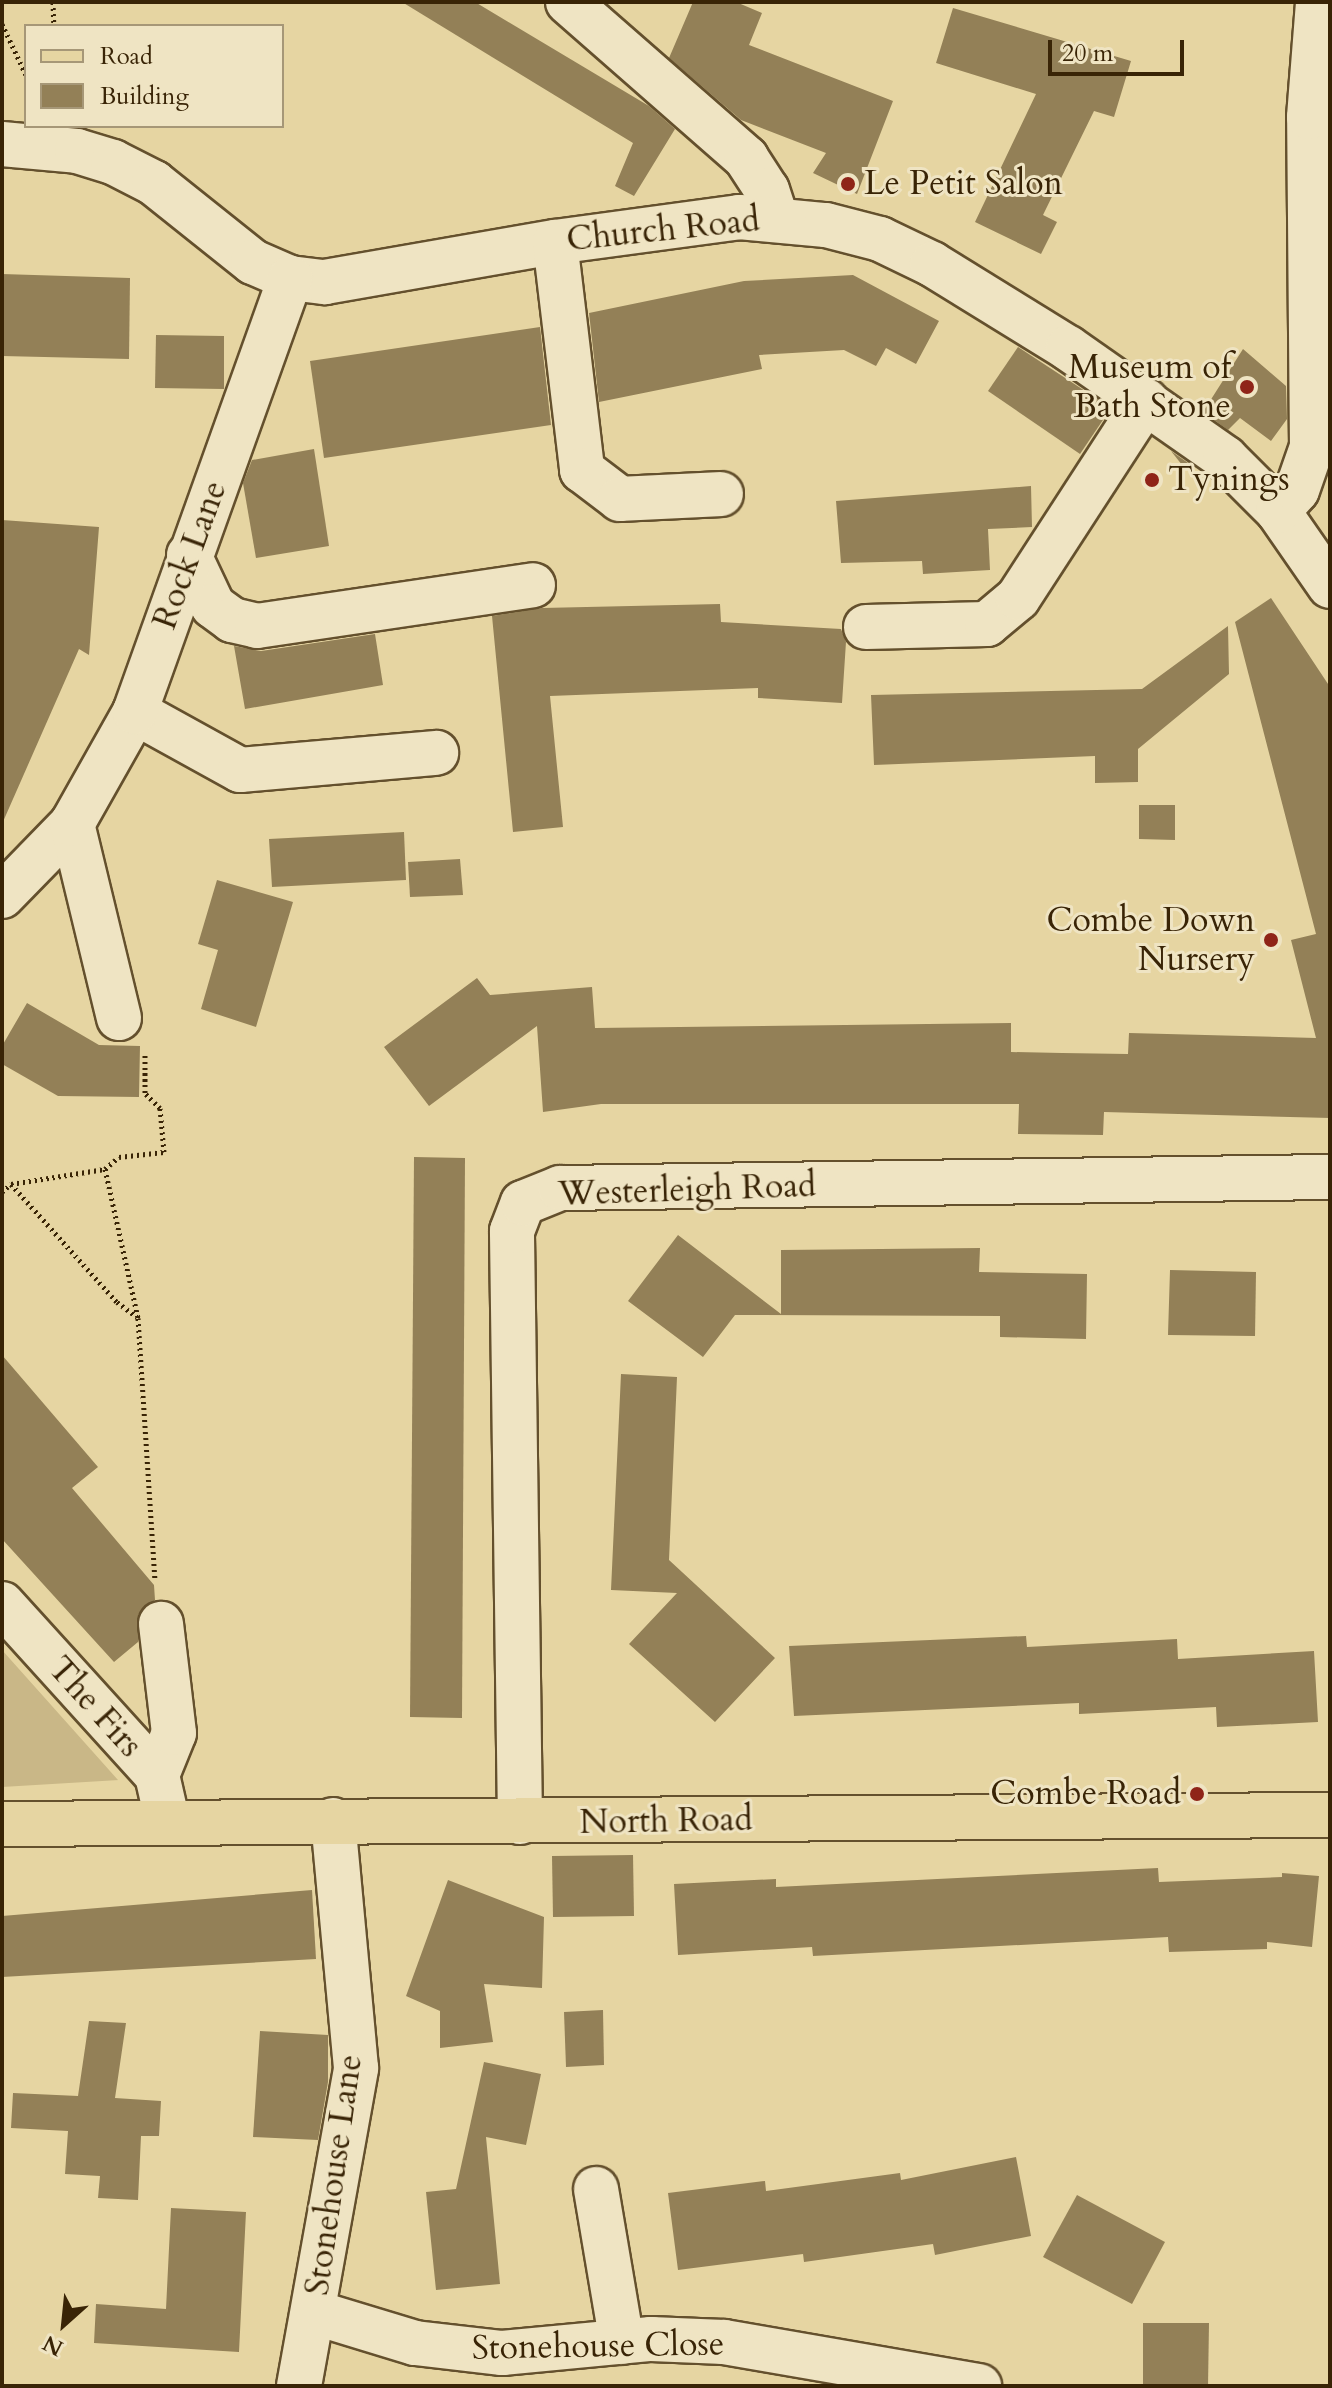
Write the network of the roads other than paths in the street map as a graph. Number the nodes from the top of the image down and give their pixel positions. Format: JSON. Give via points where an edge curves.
{"nodes":[{"id":1,"x":568,"y":2,"type":"edge"},
{"id":2,"x":1318,"y":2,"type":"edge"},
{"id":3,"x":1319,"y":118,"type":"edge"},
{"id":4,"x":2,"y":144,"type":"edge"},
{"id":5,"x":776,"y":218,"type":"junction"},
{"id":6,"x":555,"y":242,"type":"junction"},
{"id":7,"x":290,"y":278,"type":"junction"},
{"id":8,"x":1146,"y":401,"type":"junction"},
{"id":9,"x":721,"y":494,"type":"dead end"},
{"id":10,"x":1278,"y":511,"type":"junction"},
{"id":11,"x":189,"y":555,"type":"junction"},
{"id":12,"x":533,"y":585,"type":"dead end"},
{"id":13,"x":1330,"y":586,"type":"edge"},
{"id":14,"x":866,"y":627,"type":"dead end"},
{"id":15,"x":135,"y":712,"type":"junction"},
{"id":16,"x":436,"y":753,"type":"dead end"},
{"id":17,"x":72,"y":824,"type":"junction"},
{"id":18,"x":2,"y":896,"type":"edge"},
{"id":19,"x":119,"y":1018,"type":"road end"},
{"id":20,"x":1330,"y":1177,"type":"edge"},
{"id":21,"x":2,"y":1604,"type":"edge"},
{"id":22,"x":161,"y":1624,"type":"road end"},
{"id":23,"x":157,"y":1775,"type":"junction"},
{"id":24,"x":1330,"y":1815,"type":"edge"},
{"id":25,"x":167,"y":1819,"type":"junction"},
{"id":26,"x":333,"y":1820,"type":"junction"},
{"id":27,"x":520,"y":1822,"type":"junction"},
{"id":28,"x":2,"y":1824,"type":"edge"},
{"id":29,"x":596,"y":2189,"type":"dead end"},
{"id":30,"x":313,"y":2312,"type":"junction"},
{"id":31,"x":622,"y":2342,"type":"junction"},
{"id":32,"x":299,"y":2386,"type":"edge"},
{"id":33,"x":979,"y":2386,"type":"edge"}],
"edges":[{"from":1,"to":5,"type":"street","via":[[746,158],[767,190]]},
{"from":2,"to":3,"type":"street"},
{"from":3,"to":10,"type":"street","via":[[1312,447],[1297,490]]},
{"from":4,"to":7,"type":"street","name":"Church Road","via":[[77,151],[113,162],[154,183],[253,262]]},
{"from":5,"to":6,"type":"street","name":"Church Road","via":[[673,223]]},
{"from":5,"to":8,"type":"street","name":"Church Road","via":[[880,239],[932,264]]},
{"from":6,"to":7,"type":"street","name":"Church Road","via":[[325,282]]},
{"from":6,"to":9,"type":"street","via":[[582,470],[620,499]]},
{"from":7,"to":11,"type":"street","name":"Rock Lane"},
{"from":8,"to":10,"type":"street","name":"Church Road","via":[[1225,458]]},
{"from":8,"to":14,"type":"street","via":[[1018,598],[987,624]]},
{"from":10,"to":13,"type":"street"},
{"from":11,"to":12,"type":"street","via":[[213,606],[232,620],[257,626]]},
{"from":11,"to":15,"type":"street","name":"Rock Lane"},
{"from":15,"to":16,"type":"street","via":[[240,770]]},
{"from":15,"to":17,"type":"street","name":"Rock Lane"},
{"from":17,"to":18,"type":"street","name":"Rock Lane"},
{"from":17,"to":19,"type":"street"},
{"from":20,"to":27,"type":"street","name":"Westerleigh Road","via":[[560,1188],[523,1203],[512,1231]]},
{"from":21,"to":23,"type":"street","name":"The Firs"},
{"from":22,"to":23,"type":"street","via":[[174,1733]]},
{"from":23,"to":25,"type":"street","name":"The Firs"},
{"from":24,"to":27,"type":"main road","name":"North Road"},
{"from":25,"to":26,"type":"main road","name":"North Road"},
{"from":25,"to":28,"type":"main road","name":"North Road"},
{"from":26,"to":27,"type":"main road","name":"North Road"},
{"from":26,"to":30,"type":"street","name":"Stonehouse Lane","via":[[356,2068]]},
{"from":29,"to":31,"type":"street"},
{"from":30,"to":31,"type":"street","name":"Stonehouse Close","via":[[415,2343],[502,2353]]},
{"from":30,"to":32,"type":"street","name":"Stonehouse Lane"},
{"from":31,"to":33,"type":"street","name":"Stonehouse Close","via":[[724,2342],[787,2349]]}]}
